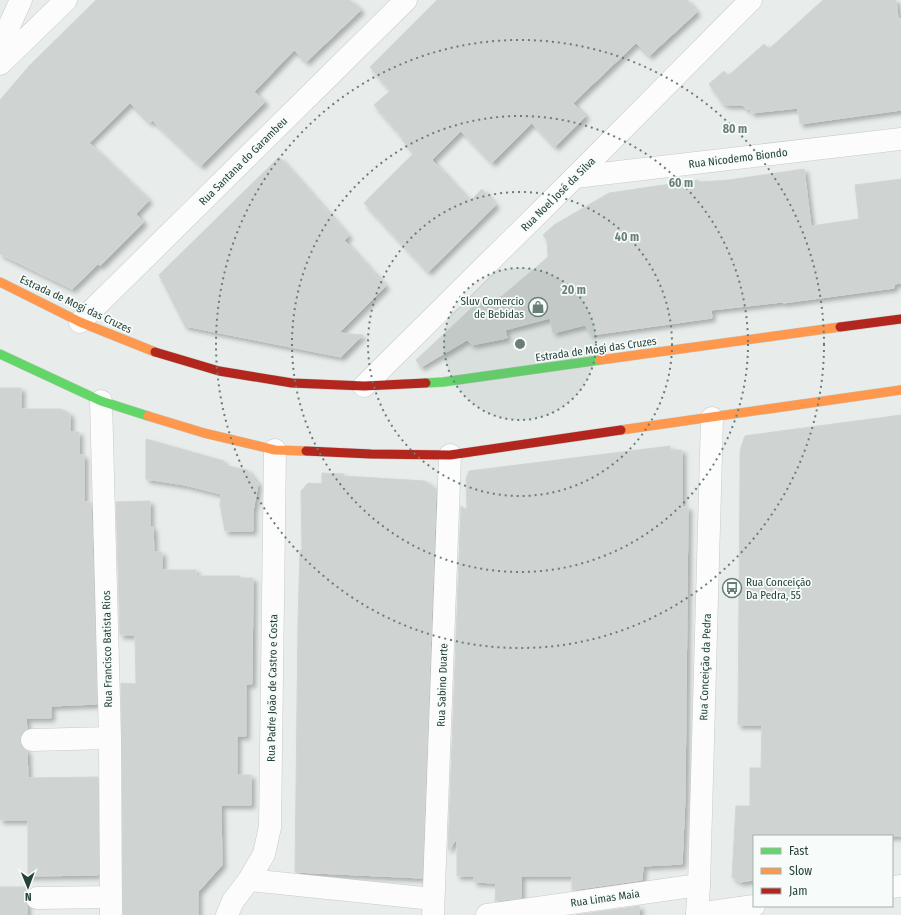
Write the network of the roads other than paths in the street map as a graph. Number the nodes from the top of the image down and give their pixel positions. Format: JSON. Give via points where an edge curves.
{"nodes":[{"id":1,"x":21,"y":0,"type":"edge"},
{"id":2,"x":66,"y":0,"type":"edge"},
{"id":3,"x":406,"y":0,"type":"edge"},
{"id":4,"x":751,"y":0,"type":"edge"},
{"id":5,"x":0,"y":46,"type":"edge"},
{"id":6,"x":0,"y":64,"type":"edge"},
{"id":7,"x":901,"y":139,"type":"edge"},
{"id":8,"x":575,"y":177,"type":"junction"},
{"id":9,"x":0,"y":282,"type":"edge"},
{"id":10,"x":901,"y":319,"type":"edge"},
{"id":11,"x":80,"y":322,"type":"junction"},
{"id":12,"x":0,"y":354,"type":"edge"},
{"id":13,"x":364,"y":386,"type":"junction"},
{"id":14,"x":901,"y":390,"type":"edge"},
{"id":15,"x":101,"y":400,"type":"junction"},
{"id":16,"x":712,"y":418,"type":"junction"},
{"id":17,"x":275,"y":450,"type":"junction"},
{"id":18,"x":450,"y":454,"type":"junction"},
{"id":19,"x":110,"y":738,"type":"junction"},
{"id":20,"x":32,"y":740,"type":"dead end"},
{"id":21,"x":249,"y":880,"type":"junction"},
{"id":22,"x":699,"y":885,"type":"junction"},
{"id":23,"x":37,"y":898,"type":"dead end"},
{"id":24,"x":111,"y":906,"type":"edge"},
{"id":25,"x":753,"y":906,"type":"edge"},
{"id":26,"x":433,"y":907,"type":"edge"},
{"id":27,"x":697,"y":914,"type":"edge"},
{"id":28,"x":227,"y":915,"type":"edge"},
{"id":29,"x":487,"y":915,"type":"edge"}],
"edges":[{"from":1,"to":5,"type":"street"},
{"from":2,"to":6,"type":"street"},
{"from":3,"to":11,"type":"street","name":"Rua Santana do Garambeu"},
{"from":4,"to":8,"type":"street","name":"Rua Noel José da Silva"},
{"from":7,"to":8,"type":"street","name":"Rua Nicodemo Biondo"},
{"from":8,"to":13,"type":"street","name":"Rua Noel José da Silva"},
{"from":9,"to":11,"type":"main road","name":"Estrada de Mogi das Cruzes"},
{"from":10,"to":13,"type":"main road","name":"Estrada de Mogi das Cruzes","via":[[443,382]]},
{"from":11,"to":13,"type":"main road","name":"Estrada de Mogi das Cruzes","via":[[151,351],[219,371],[292,383]]},
{"from":12,"to":15,"type":"main road"},
{"from":14,"to":16,"type":"main road"},
{"from":15,"to":17,"type":"main road","via":[[204,433]]},
{"from":15,"to":19,"type":"street","name":"Rua Francisco Batista Rios"},
{"from":16,"to":18,"type":"main road"},
{"from":16,"to":22,"type":"street","name":"Rua Conceição da Pedra"},
{"from":17,"to":18,"type":"main road"},
{"from":17,"to":21,"type":"street","name":"Rua Padre João de Castro e Costa","via":[[270,827],[264,854]]},
{"from":18,"to":26,"type":"street","name":"Rua Sabino Duarte"},
{"from":19,"to":20,"type":"street"},
{"from":19,"to":24,"type":"street","name":"Rua Francisco Batista Rios"},
{"from":21,"to":26,"type":"street"},
{"from":21,"to":28,"type":"street","name":"Rua Padre João de Castro e Costa"},
{"from":22,"to":27,"type":"street","name":"Rua Conceição da Pedra"},
{"from":22,"to":29,"type":"street","name":"Rua Limas Maia"},
{"from":23,"to":24,"type":"street"},
{"from":25,"to":27,"type":"street"}]}
